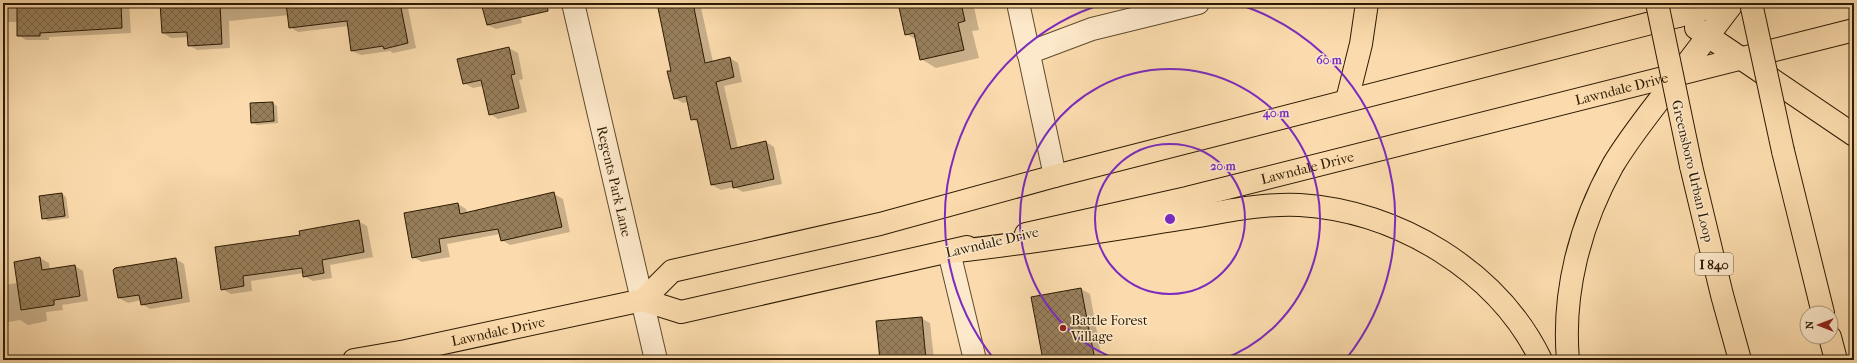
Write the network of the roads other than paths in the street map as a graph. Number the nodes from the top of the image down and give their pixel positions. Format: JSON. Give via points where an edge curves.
{"nodes":[{"id":1,"x":573,"y":3,"type":"edge"},
{"id":2,"x":1018,"y":3,"type":"edge"},
{"id":3,"x":1198,"y":3,"type":"edge"},
{"id":4,"x":1367,"y":3,"type":"edge"},
{"id":5,"x":1657,"y":3,"type":"edge"},
{"id":6,"x":1729,"y":3,"type":"edge"},
{"id":7,"x":1733,"y":3,"type":"edge"},
{"id":8,"x":1752,"y":3,"type":"edge"},
{"id":9,"x":1678,"y":16,"type":"junction"},
{"id":10,"x":1854,"y":30,"type":"edge"},
{"id":11,"x":1708,"y":36,"type":"junction"},
{"id":12,"x":1028,"y":53,"type":"junction"},
{"id":13,"x":1742,"y":59,"type":"junction"},
{"id":14,"x":1679,"y":74,"type":"junction"},
{"id":15,"x":1347,"y":100,"type":"junction"},
{"id":16,"x":1854,"y":135,"type":"edge"},
{"id":17,"x":1055,"y":176,"type":"junction"},
{"id":18,"x":949,"y":252,"type":"junction"},
{"id":19,"x":643,"y":300,"type":"junction"},
{"id":20,"x":1822,"y":305,"type":"edge"},
{"id":21,"x":1832,"y":345,"type":"edge"},
{"id":22,"x":354,"y":360,"type":"edge"},
{"id":23,"x":656,"y":360,"type":"edge"},
{"id":24,"x":975,"y":360,"type":"edge"},
{"id":25,"x":1541,"y":360,"type":"edge"},
{"id":26,"x":1568,"y":360,"type":"edge"},
{"id":27,"x":1740,"y":360,"type":"edge"},
{"id":28,"x":1836,"y":360,"type":"edge"}],
"edges":[{"from":1,"to":19,"type":"street","name":"Regents Park Lane"},
{"from":2,"to":12,"type":"street"},
{"from":3,"to":12,"type":"street","via":[[1092,29]]},
{"from":4,"to":15,"type":"main road","via":[[1361,44]]},
{"from":5,"to":9,"type":"main road"},
{"from":5,"to":27,"type":"main road","name":"Greensboro Urban Loop","number":"I 840","bridge":true,"via":[[1690,166]]},
{"from":6,"to":9,"type":"main road"},
{"from":7,"to":11,"type":"main road"},
{"from":8,"to":20,"type":"main road","bridge":true,"via":[[1783,151]]},
{"from":9,"to":11,"type":"main road"},
{"from":9,"to":15,"type":"main road"},
{"from":10,"to":13,"type":"main road","name":"Lawndale Drive"},
{"from":11,"to":13,"type":"main road"},
{"from":11,"to":14,"type":"main road"},
{"from":12,"to":17,"type":"street"},
{"from":13,"to":14,"type":"main road","name":"Lawndale Drive"},
{"from":13,"to":16,"type":"main road"},
{"from":14,"to":18,"type":"main road","name":"Lawndale Drive","via":[[1187,198]]},
{"from":14,"to":26,"type":"main road","via":[[1614,164],[1593,208],[1576,258],[1570,288],[1567,318]]},
{"from":15,"to":17,"type":"main road"},
{"from":17,"to":19,"type":"main road","via":[[880,224],[672,271]]},
{"from":18,"to":19,"type":"main road","name":"Lawndale Drive","via":[[681,312]]},
{"from":18,"to":24,"type":"street"},
{"from":18,"to":25,"type":"main road","via":[[1018,245],[1258,206],[1300,205],[1349,211],[1386,223],[1425,242],[1460,264],[1503,304],[1528,337]]},
{"from":19,"to":22,"type":"main road","name":"Lawndale Drive"},
{"from":19,"to":23,"type":"street","name":"Regents Park Lane"},
{"from":21,"to":28,"type":"main road"}]}
